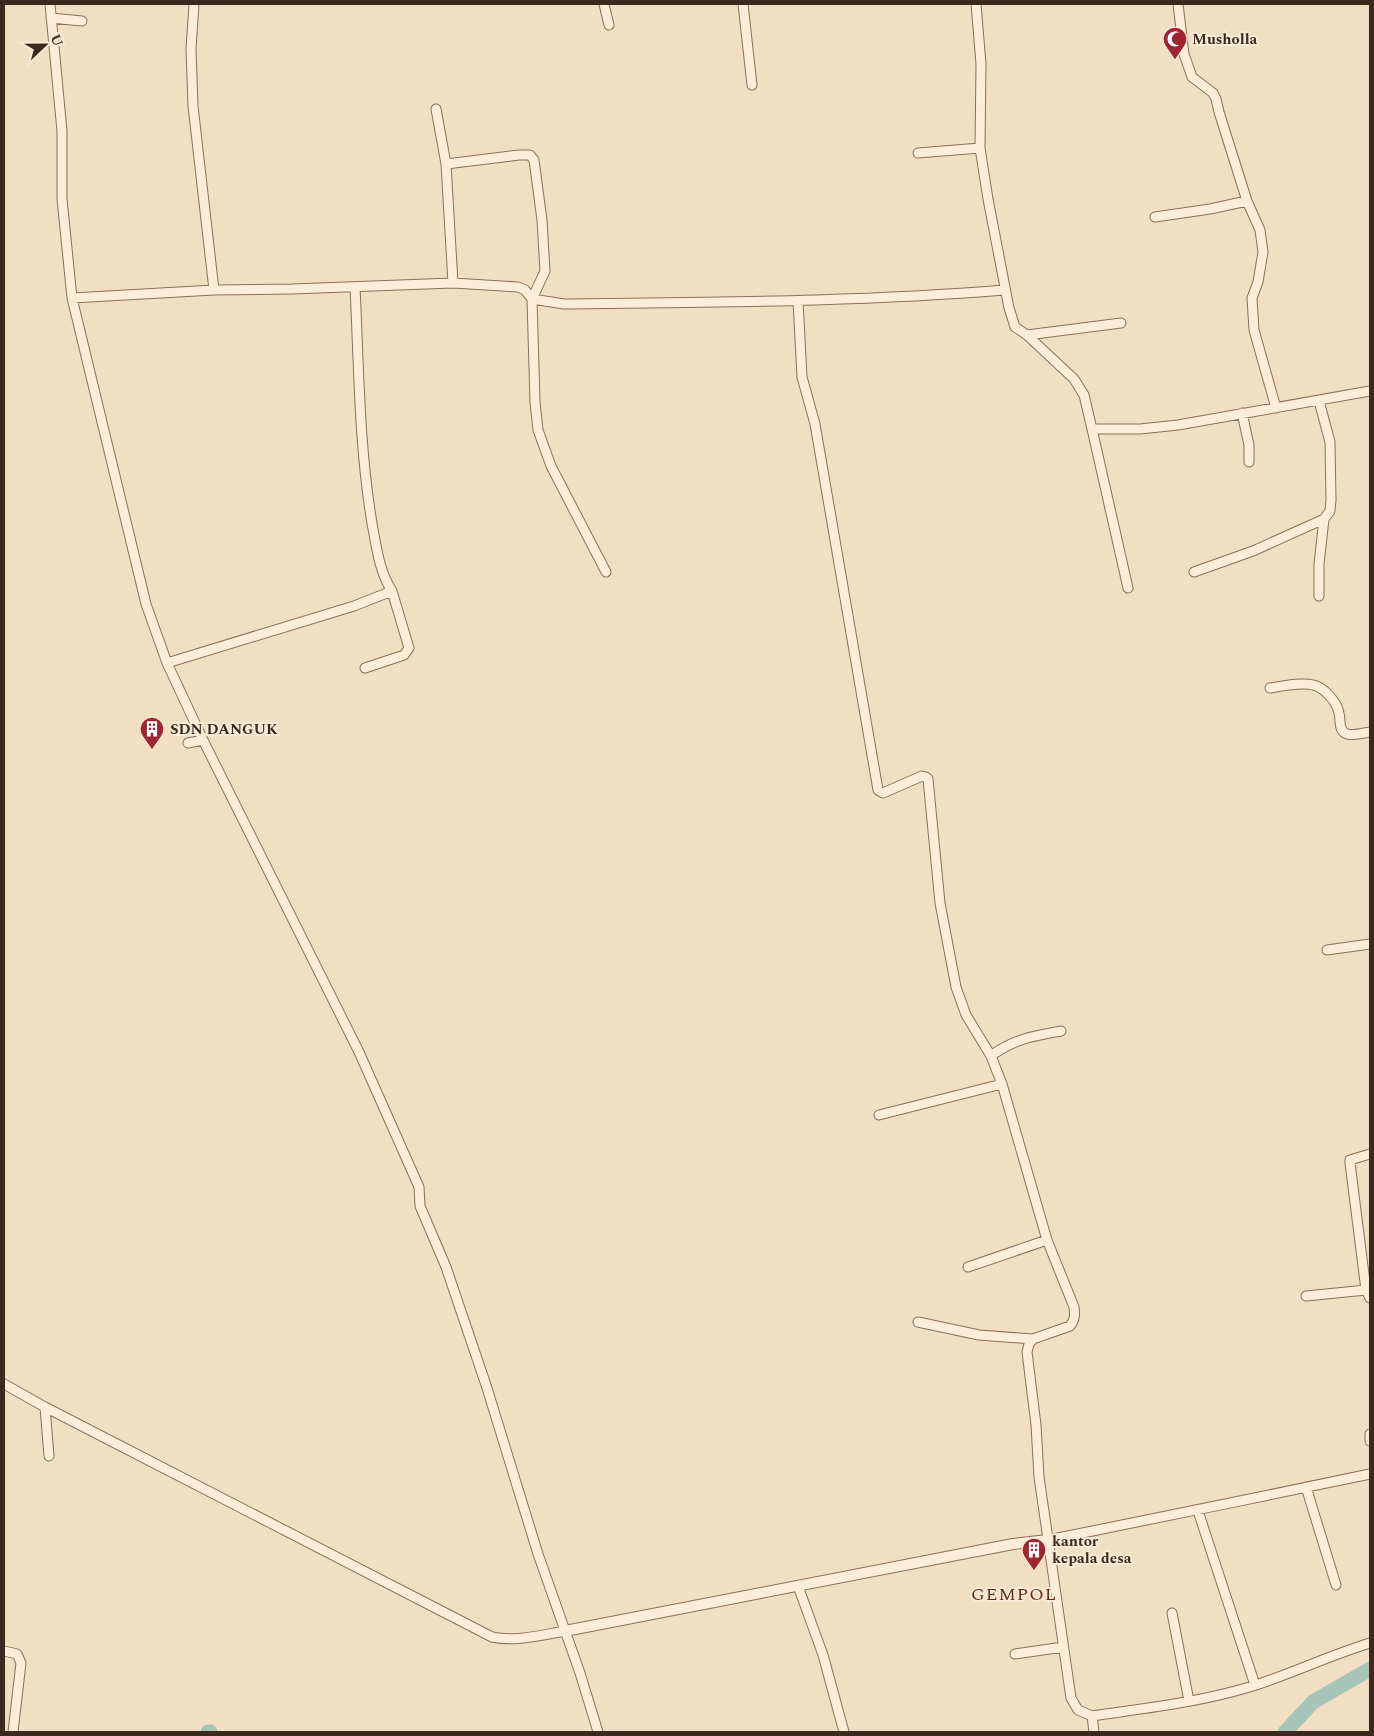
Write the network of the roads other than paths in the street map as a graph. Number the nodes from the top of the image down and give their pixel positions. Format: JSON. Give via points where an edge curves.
{"nodes":[{"id":1,"x":50,"y":4,"type":"edge"},
{"id":2,"x":194,"y":4,"type":"edge"},
{"id":3,"x":604,"y":4,"type":"edge"},
{"id":4,"x":743,"y":4,"type":"edge"},
{"id":5,"x":976,"y":4,"type":"edge"},
{"id":6,"x":1178,"y":4,"type":"edge"},
{"id":7,"x":51,"y":18,"type":"junction"},
{"id":8,"x":82,"y":21,"type":"dead end"},
{"id":9,"x":609,"y":25,"type":"dead end"},
{"id":10,"x":752,"y":85,"type":"dead end"},
{"id":11,"x":436,"y":109,"type":"dead end"},
{"id":12,"x":980,"y":148,"type":"junction"},
{"id":13,"x":918,"y":153,"type":"dead end"},
{"id":14,"x":446,"y":164,"type":"junction"},
{"id":15,"x":1247,"y":201,"type":"junction"},
{"id":16,"x":1155,"y":217,"type":"dead end"},
{"id":17,"x":452,"y":283,"type":"junction"},
{"id":18,"x":355,"y":287,"type":"junction"},
{"id":19,"x":214,"y":290,"type":"junction"},
{"id":20,"x":1004,"y":290,"type":"junction"},
{"id":21,"x":72,"y":298,"type":"junction"},
{"id":22,"x":532,"y":300,"type":"junction"},
{"id":23,"x":798,"y":301,"type":"junction"},
{"id":24,"x":1121,"y":323,"type":"dead end"},
{"id":25,"x":1027,"y":335,"type":"junction"},
{"id":26,"x":1370,"y":391,"type":"edge"},
{"id":27,"x":1319,"y":401,"type":"junction"},
{"id":28,"x":1276,"y":408,"type":"junction"},
{"id":29,"x":1242,"y":414,"type":"junction"},
{"id":30,"x":1092,"y":429,"type":"junction"},
{"id":31,"x":1249,"y":462,"type":"dead end"},
{"id":32,"x":1324,"y":519,"type":"junction"},
{"id":33,"x":606,"y":572,"type":"dead end"},
{"id":34,"x":1194,"y":572,"type":"dead end"},
{"id":35,"x":1128,"y":588,"type":"dead end"},
{"id":36,"x":392,"y":590,"type":"junction"},
{"id":37,"x":1320,"y":596,"type":"dead end"},
{"id":38,"x":167,"y":663,"type":"junction"},
{"id":39,"x":365,"y":668,"type":"dead end"},
{"id":40,"x":1270,"y":688,"type":"dead end"},
{"id":41,"x":1370,"y":732,"type":"edge"},
{"id":42,"x":203,"y":740,"type":"junction"},
{"id":43,"x":188,"y":743,"type":"dead end"},
{"id":44,"x":1370,"y":944,"type":"edge"},
{"id":45,"x":1327,"y":950,"type":"dead end"},
{"id":46,"x":1061,"y":1031,"type":"dead end"},
{"id":47,"x":991,"y":1056,"type":"junction"},
{"id":48,"x":1002,"y":1084,"type":"junction"},
{"id":49,"x":879,"y":1115,"type":"dead end"},
{"id":50,"x":1370,"y":1154,"type":"edge"},
{"id":51,"x":1048,"y":1240,"type":"junction"},
{"id":52,"x":968,"y":1266,"type":"dead end"},
{"id":53,"x":1368,"y":1294,"type":"edge"},
{"id":54,"x":1306,"y":1296,"type":"dead end"},
{"id":55,"x":918,"y":1322,"type":"dead end"},
{"id":56,"x":1033,"y":1339,"type":"junction"},
{"id":57,"x":4,"y":1384,"type":"edge"},
{"id":58,"x":45,"y":1407,"type":"junction"},
{"id":59,"x":1370,"y":1434,"type":"edge"},
{"id":60,"x":1370,"y":1441,"type":"edge"},
{"id":61,"x":49,"y":1456,"type":"dead end"},
{"id":62,"x":1370,"y":1474,"type":"edge"},
{"id":63,"x":1306,"y":1487,"type":"junction"},
{"id":64,"x":1198,"y":1511,"type":"junction"},
{"id":65,"x":1048,"y":1540,"type":"junction"},
{"id":66,"x":1336,"y":1585,"type":"dead end"},
{"id":67,"x":798,"y":1586,"type":"junction"},
{"id":68,"x":1172,"y":1613,"type":"dead end"},
{"id":69,"x":565,"y":1631,"type":"junction"},
{"id":70,"x":1370,"y":1643,"type":"edge"},
{"id":71,"x":1063,"y":1647,"type":"junction"},
{"id":72,"x":4,"y":1651,"type":"edge"},
{"id":73,"x":1015,"y":1654,"type":"dead end"},
{"id":74,"x":1255,"y":1685,"type":"junction"},
{"id":75,"x":1189,"y":1701,"type":"junction"},
{"id":76,"x":1092,"y":1716,"type":"junction"},
{"id":77,"x":13,"y":1732,"type":"edge"},
{"id":78,"x":598,"y":1732,"type":"edge"},
{"id":79,"x":844,"y":1732,"type":"edge"},
{"id":80,"x":1094,"y":1732,"type":"edge"}],
"edges":[{"from":1,"to":7,"type":"street"},
{"from":2,"to":19,"type":"street","via":[[191,49],[194,106]]},
{"from":3,"to":9,"type":"street"},
{"from":4,"to":10,"type":"street"},
{"from":5,"to":12,"type":"street","via":[[981,64]]},
{"from":6,"to":15,"type":"street","via":[[1189,70],[1192,77],[1216,99]]},
{"from":7,"to":8,"type":"street"},
{"from":7,"to":21,"type":"street","via":[[62,131],[62,199]]},
{"from":11,"to":14,"type":"street"},
{"from":12,"to":13,"type":"street"},
{"from":12,"to":20,"type":"street"},
{"from":14,"to":17,"type":"street"},
{"from":14,"to":22,"type":"street","via":[[519,155],[532,157],[542,220],[545,271]]},
{"from":15,"to":16,"type":"street"},
{"from":15,"to":28,"type":"street","via":[[1260,230],[1263,252],[1252,298],[1254,330]]},
{"from":17,"to":18,"type":"street"},
{"from":17,"to":22,"type":"street","via":[[518,287],[525,290]]},
{"from":18,"to":19,"type":"street"},
{"from":18,"to":36,"type":"street","via":[[364,466],[378,554],[386,582]]},
{"from":19,"to":21,"type":"street"},
{"from":20,"to":23,"type":"street"},
{"from":20,"to":25,"type":"street","via":[[1015,326]]},
{"from":21,"to":38,"type":"street","via":[[136,568]]},
{"from":22,"to":23,"type":"street","via":[[564,304]]},
{"from":22,"to":33,"type":"street","via":[[534,402],[538,430],[551,466]]},
{"from":23,"to":47,"type":"street","via":[[802,378],[816,424],[878,790],[883,793],[922,776],[928,779],[940,903],[956,987],[966,1015]]},
{"from":24,"to":25,"type":"street"},
{"from":25,"to":30,"type":"street","via":[[1074,380],[1084,395]]},
{"from":26,"to":27,"type":"street"},
{"from":27,"to":28,"type":"street"},
{"from":27,"to":32,"type":"street","via":[[1330,442],[1331,500],[1330,511]]},
{"from":28,"to":29,"type":"street"},
{"from":29,"to":30,"type":"street","via":[[1140,429]]},
{"from":29,"to":31,"type":"street","via":[[1249,444]]},
{"from":30,"to":35,"type":"street"},
{"from":32,"to":34,"type":"street","via":[[1253,551]]},
{"from":32,"to":37,"type":"street","via":[[1319,564]]},
{"from":36,"to":38,"type":"street","via":[[354,606]]},
{"from":36,"to":39,"type":"street","via":[[409,648],[404,655]]},
{"from":38,"to":42,"type":"street"},
{"from":40,"to":41,"type":"street","via":[[1314,685],[1330,696],[1336,705],[1343,732]]},
{"from":42,"to":43,"type":"street"},
{"from":42,"to":69,"type":"street","via":[[359,1052],[419,1187],[420,1206],[446,1267]]},
{"from":44,"to":45,"type":"street"},
{"from":46,"to":47,"type":"street","via":[[1025,1038],[1004,1046]]},
{"from":47,"to":48,"type":"street"},
{"from":48,"to":49,"type":"street"},
{"from":48,"to":51,"type":"street"},
{"from":50,"to":53,"type":"street","via":[[1350,1160]]},
{"from":51,"to":52,"type":"street"},
{"from":51,"to":56,"type":"street","via":[[1074,1307],[1074,1322]]},
{"from":53,"to":54,"type":"street"},
{"from":55,"to":56,"type":"street","via":[[979,1336]]},
{"from":56,"to":65,"type":"street","via":[[1027,1352]]},
{"from":57,"to":58,"type":"street"},
{"from":58,"to":61,"type":"street"},
{"from":58,"to":69,"type":"street","via":[[492,1637],[512,1639]]},
{"from":59,"to":60,"type":"street"},
{"from":62,"to":63,"type":"street"},
{"from":63,"to":64,"type":"street"},
{"from":63,"to":66,"type":"street"},
{"from":64,"to":65,"type":"street"},
{"from":64,"to":74,"type":"street"},
{"from":65,"to":67,"type":"street"},
{"from":65,"to":71,"type":"street"},
{"from":67,"to":69,"type":"street"},
{"from":67,"to":79,"type":"street","via":[[823,1655]]},
{"from":68,"to":75,"type":"street"},
{"from":69,"to":78,"type":"street"},
{"from":70,"to":74,"type":"street"},
{"from":71,"to":73,"type":"street"},
{"from":71,"to":76,"type":"street","via":[[1071,1698],[1078,1710]]},
{"from":72,"to":77,"type":"street","via":[[17,1654],[21,1663]]},
{"from":74,"to":75,"type":"street"},
{"from":75,"to":76,"type":"street"},
{"from":76,"to":80,"type":"street"}]}
